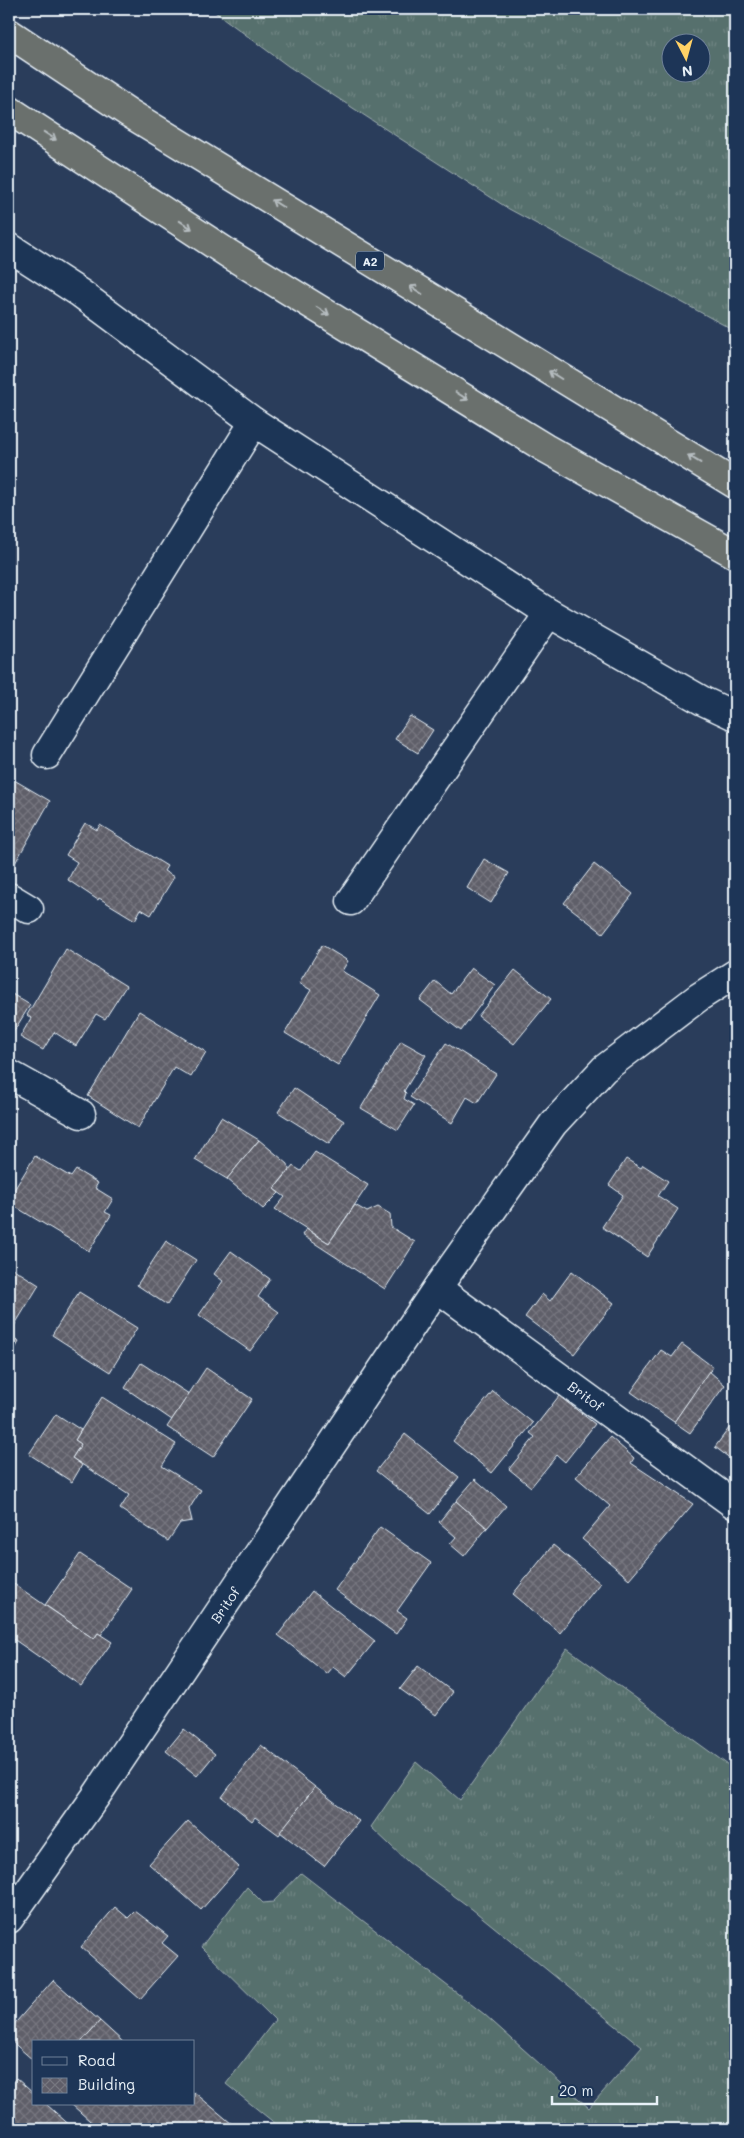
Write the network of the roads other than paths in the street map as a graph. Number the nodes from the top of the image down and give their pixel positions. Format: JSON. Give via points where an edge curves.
{"nodes":[{"id":1,"x":9,"y":33,"type":"edge"},
{"id":2,"x":9,"y":110,"type":"edge"},
{"id":3,"x":9,"y":247,"type":"edge"},
{"id":4,"x":254,"y":422,"type":"junction"},
{"id":5,"x":735,"y":484,"type":"edge"},
{"id":6,"x":735,"y":554,"type":"edge"},
{"id":7,"x":549,"y":613,"type":"junction"},
{"id":8,"x":735,"y":716,"type":"edge"},
{"id":9,"x":48,"y":755,"type":"dead end"},
{"id":10,"x":351,"y":901,"type":"dead end"},
{"id":11,"x":735,"y":974,"type":"edge"},
{"id":12,"x":9,"y":1074,"type":"edge"},
{"id":13,"x":81,"y":1114,"type":"dead end"},
{"id":14,"x":437,"y":1288,"type":"junction"},
{"id":15,"x":735,"y":1505,"type":"edge"},
{"id":16,"x":9,"y":1919,"type":"edge"}],
"edges":[{"from":5,"to":1,"type":"highway","number":"A2","one_way":true,"via":[[129,113]]},
{"from":2,"to":6,"type":"highway","one_way":true,"via":[[229,254],[537,443]]},
{"from":3,"to":4,"type":"street","via":[[80,293]]},
{"from":4,"to":7,"type":"street"},
{"from":4,"to":9,"type":"street"},
{"from":7,"to":8,"type":"street"},
{"from":7,"to":10,"type":"street"},
{"from":11,"to":14,"type":"street","name":"Britof","via":[[698,997],[604,1069],[553,1124]]},
{"from":12,"to":13,"type":"street"},
{"from":14,"to":15,"type":"street","name":"Britof"},
{"from":14,"to":16,"type":"street","name":"Britof","via":[[96,1796]]}]}
